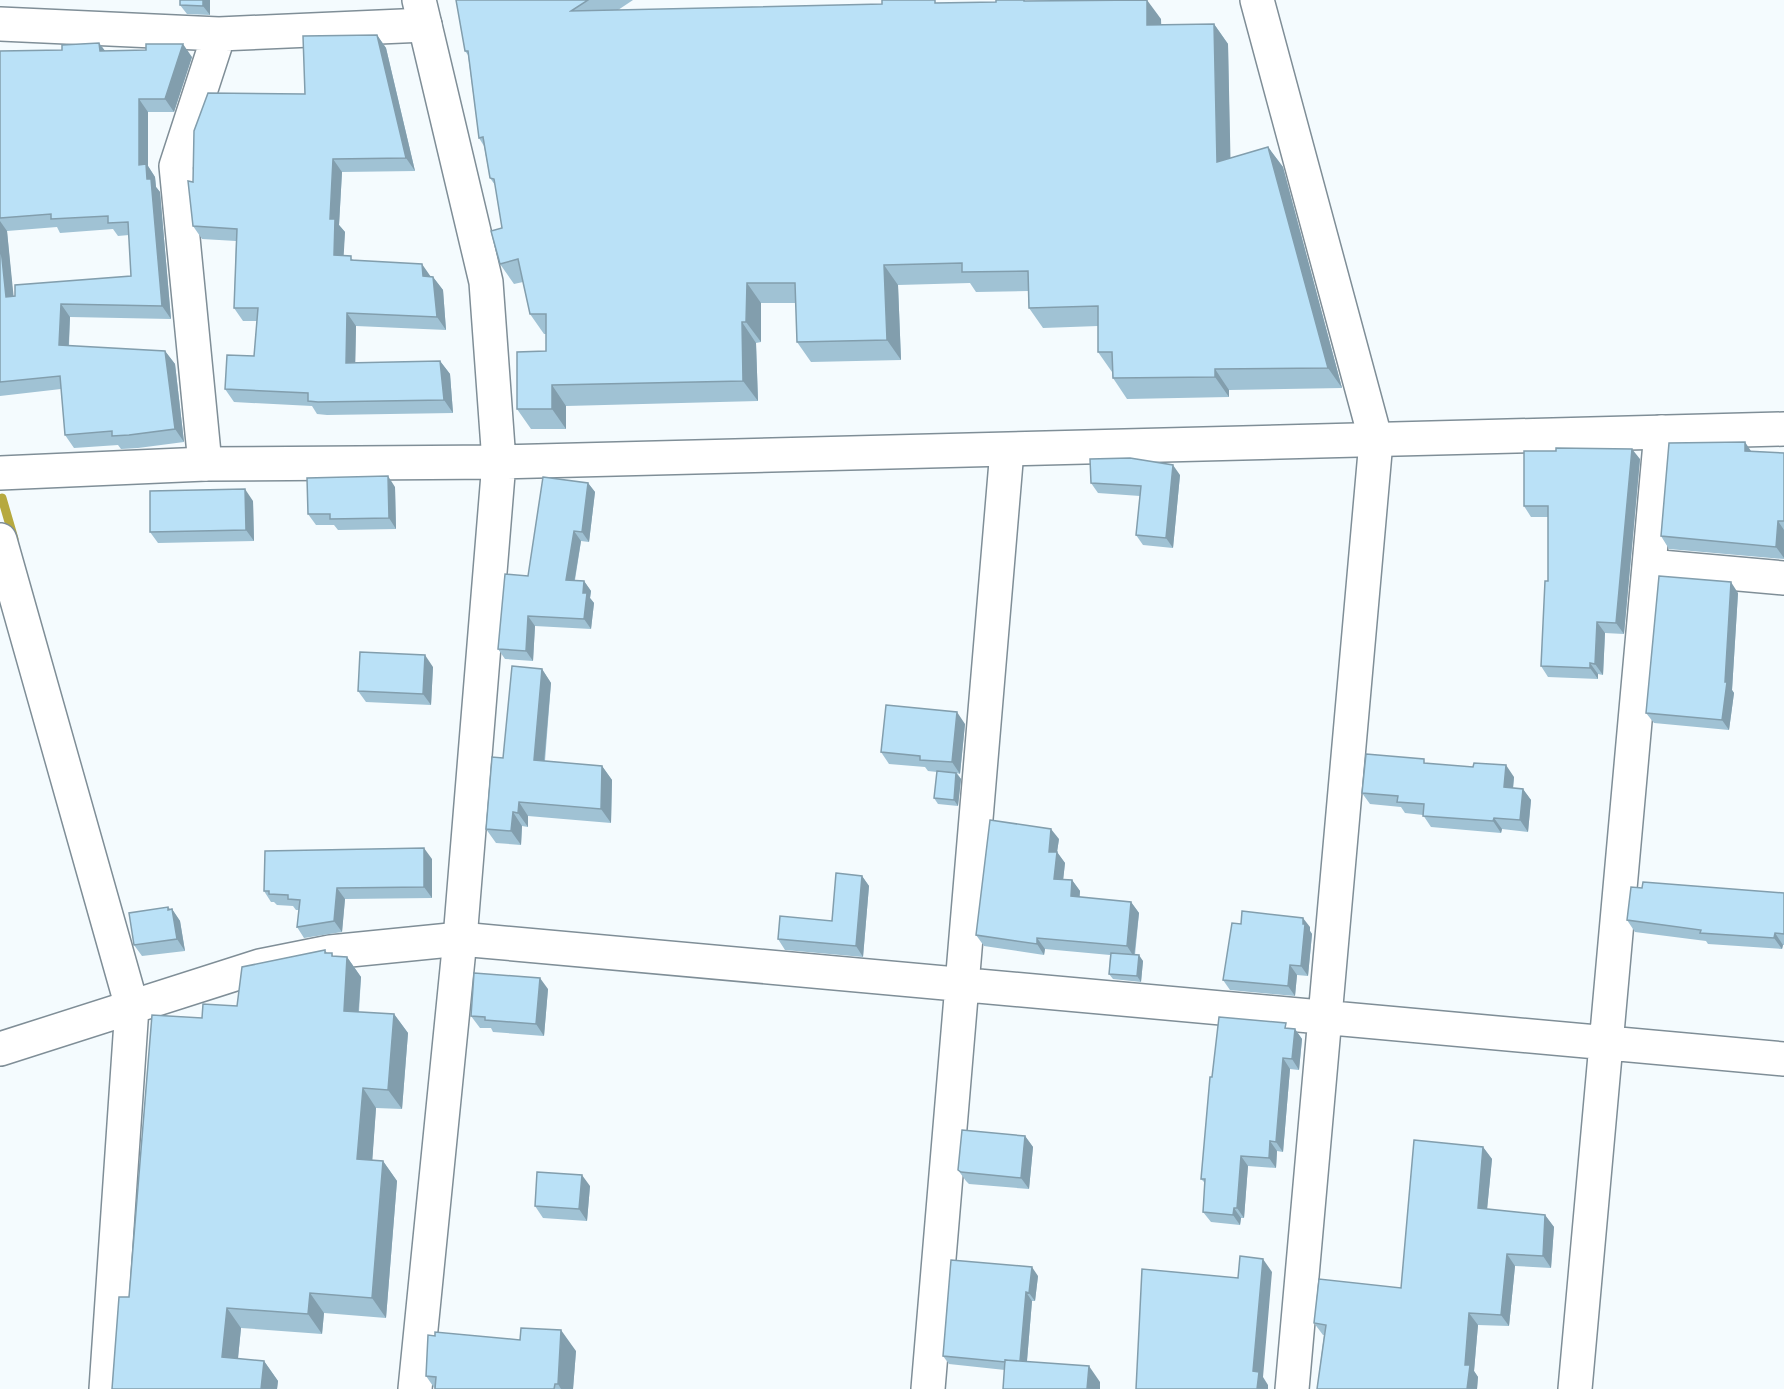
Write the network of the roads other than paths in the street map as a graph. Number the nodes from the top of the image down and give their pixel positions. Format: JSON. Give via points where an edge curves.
{"nodes":[{"id":1,"x":1257,"y":0,"type":"edge"},
{"id":2,"x":422,"y":13,"type":"edge"},
{"id":3,"x":0,"y":24,"type":"edge"},
{"id":4,"x":219,"y":34,"type":"junction"},
{"id":5,"x":1784,"y":429,"type":"edge"},
{"id":6,"x":1660,"y":432,"type":"junction"},
{"id":7,"x":1376,"y":441,"type":"junction"},
{"id":8,"x":1007,"y":450,"type":"junction"},
{"id":9,"x":499,"y":462,"type":"junction"},
{"id":10,"x":205,"y":464,"type":"junction"},
{"id":11,"x":0,"y":473,"type":"edge"},
{"id":12,"x":0,"y":540,"type":"edge"},
{"id":13,"x":1648,"y":566,"type":"junction"},
{"id":14,"x":1784,"y":578,"type":"edge"},
{"id":15,"x":460,"y":939,"type":"junction"},
{"id":16,"x":962,"y":984,"type":"junction"},
{"id":17,"x":132,"y":1007,"type":"junction"},
{"id":18,"x":1324,"y":1019,"type":"junction"},
{"id":19,"x":1606,"y":1044,"type":"junction"},
{"id":20,"x":8,"y":1046,"type":"edge"},
{"id":21,"x":1784,"y":1059,"type":"edge"},
{"id":22,"x":106,"y":1389,"type":"edge"},
{"id":23,"x":415,"y":1389,"type":"edge"},
{"id":24,"x":927,"y":1389,"type":"edge"},
{"id":25,"x":1292,"y":1389,"type":"edge"},
{"id":26,"x":1575,"y":1389,"type":"edge"}],
"edges":[{"from":1,"to":7,"type":"street"},
{"from":2,"to":4,"type":"street"},
{"from":2,"to":9,"type":"street","via":[[486,282]]},
{"from":3,"to":4,"type":"street"},
{"from":4,"to":10,"type":"street","via":[[176,166]]},
{"from":5,"to":6,"type":"street"},
{"from":6,"to":7,"type":"street"},
{"from":6,"to":13,"type":"street"},
{"from":7,"to":8,"type":"street"},
{"from":7,"to":18,"type":"street"},
{"from":8,"to":9,"type":"street"},
{"from":8,"to":16,"type":"street"},
{"from":9,"to":10,"type":"street"},
{"from":9,"to":15,"type":"street"},
{"from":10,"to":11,"type":"street"},
{"from":12,"to":17,"type":"street"},
{"from":13,"to":14,"type":"street"},
{"from":13,"to":19,"type":"street"},
{"from":15,"to":16,"type":"street"},
{"from":15,"to":17,"type":"street","via":[[330,952],[260,966]]},
{"from":15,"to":23,"type":"street"},
{"from":16,"to":18,"type":"street"},
{"from":16,"to":24,"type":"street"},
{"from":17,"to":20,"type":"street"},
{"from":17,"to":22,"type":"street"},
{"from":18,"to":19,"type":"street"},
{"from":18,"to":25,"type":"street"},
{"from":19,"to":21,"type":"street"},
{"from":19,"to":26,"type":"street"}]}
